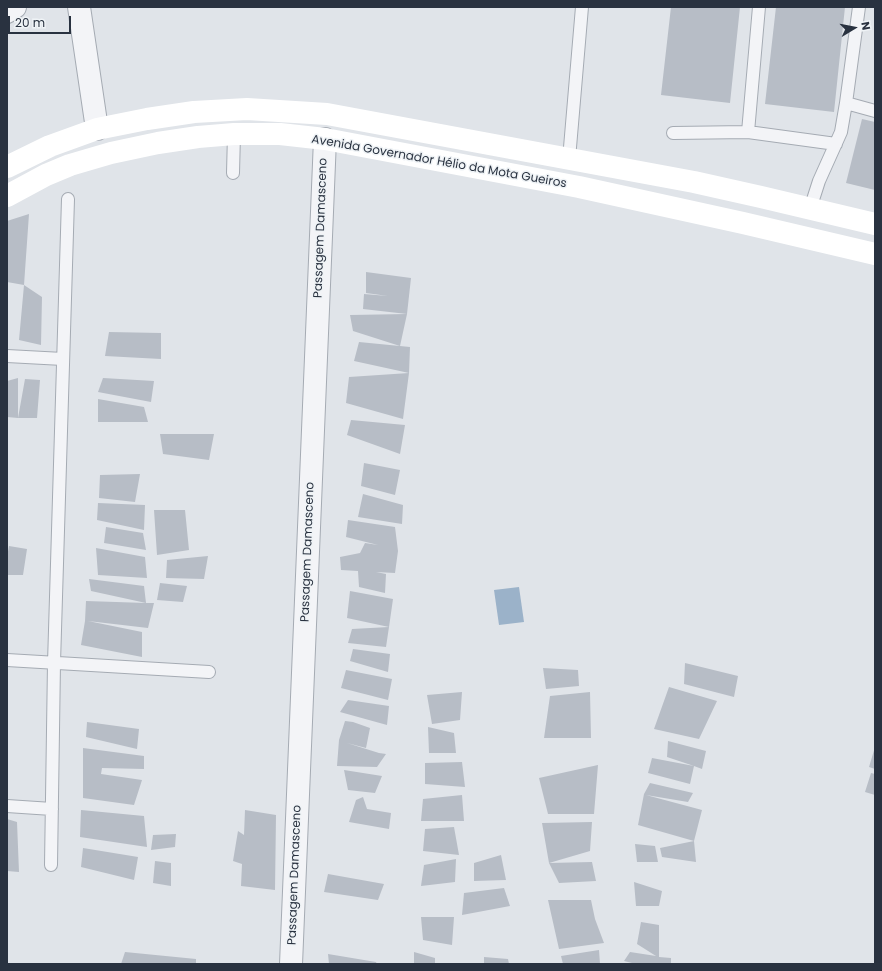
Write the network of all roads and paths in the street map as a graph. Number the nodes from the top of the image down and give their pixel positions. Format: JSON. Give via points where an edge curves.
{"nodes":[{"id":1,"x":15,"y":7,"type":"edge"},
{"id":2,"x":79,"y":7,"type":"edge"},
{"id":3,"x":582,"y":7,"type":"edge"},
{"id":4,"x":759,"y":7,"type":"edge"},
{"id":5,"x":859,"y":7,"type":"edge"},
{"id":6,"x":7,"y":12,"type":"edge"},
{"id":7,"x":846,"y":103,"type":"junction"},
{"id":8,"x":875,"y":110,"type":"edge"},
{"id":9,"x":97,"y":129,"type":"junction"},
{"id":10,"x":748,"y":132,"type":"junction"},
{"id":11,"x":673,"y":133,"type":"dead end"},
{"id":12,"x":234,"y":134,"type":"junction"},
{"id":13,"x":325,"y":139,"type":"junction"},
{"id":14,"x":836,"y":144,"type":"junction"},
{"id":15,"x":569,"y":159,"type":"junction"},
{"id":16,"x":7,"y":167,"type":"edge"},
{"id":17,"x":233,"y":173,"type":"dead end"},
{"id":18,"x":7,"y":196,"type":"edge"},
{"id":19,"x":68,"y":199,"type":"dead end"},
{"id":20,"x":810,"y":209,"type":"junction"},
{"id":21,"x":875,"y":224,"type":"edge"},
{"id":22,"x":875,"y":254,"type":"edge"},
{"id":23,"x":7,"y":356,"type":"edge"},
{"id":24,"x":63,"y":359,"type":"junction"},
{"id":25,"x":7,"y":660,"type":"edge"},
{"id":26,"x":54,"y":663,"type":"junction"},
{"id":27,"x":209,"y":672,"type":"dead end"},
{"id":28,"x":7,"y":806,"type":"edge"},
{"id":29,"x":52,"y":809,"type":"junction"},
{"id":30,"x":51,"y":865,"type":"dead end"},
{"id":31,"x":291,"y":964,"type":"edge"}],
"edges":[{"from":1,"to":6,"type":"street"},
{"from":2,"to":9,"type":"street"},
{"from":3,"to":15,"type":"lane"},
{"from":4,"to":10,"type":"lane"},
{"from":5,"to":7,"type":"lane"},
{"from":7,"to":8,"type":"lane"},
{"from":7,"to":14,"type":"lane","via":[[841,132]]},
{"from":9,"to":15,"type":"main road","via":[[194,112],[247,109],[327,114]]},
{"from":9,"to":16,"type":"main road","via":[[50,146]]},
{"from":10,"to":11,"type":"lane"},
{"from":10,"to":14,"type":"lane"},
{"from":12,"to":13,"type":"main road","name":"Avenida Governador Hélio da Mota Gueiros","via":[[280,134]]},
{"from":12,"to":17,"type":"lane"},
{"from":12,"to":18,"type":"main road","name":"Avenida Governador Hélio da Mota Gueiros","via":[[198,136],[111,153],[70,165]]},
{"from":13,"to":22,"type":"main road","name":"Avenida Governador Hélio da Mota Gueiros","via":[[579,187]]},
{"from":13,"to":31,"type":"street","name":"Passagem Damasceno"},
{"from":14,"to":20,"type":"lane","via":[[819,181]]},
{"from":15,"to":20,"type":"main road","via":[[694,182]]},
{"from":19,"to":24,"type":"lane"},
{"from":20,"to":21,"type":"main road"},
{"from":23,"to":24,"type":"lane"},
{"from":24,"to":26,"type":"lane"},
{"from":25,"to":26,"type":"lane"},
{"from":26,"to":27,"type":"lane"},
{"from":26,"to":29,"type":"lane"},
{"from":28,"to":29,"type":"lane"},
{"from":29,"to":30,"type":"lane"}]}
